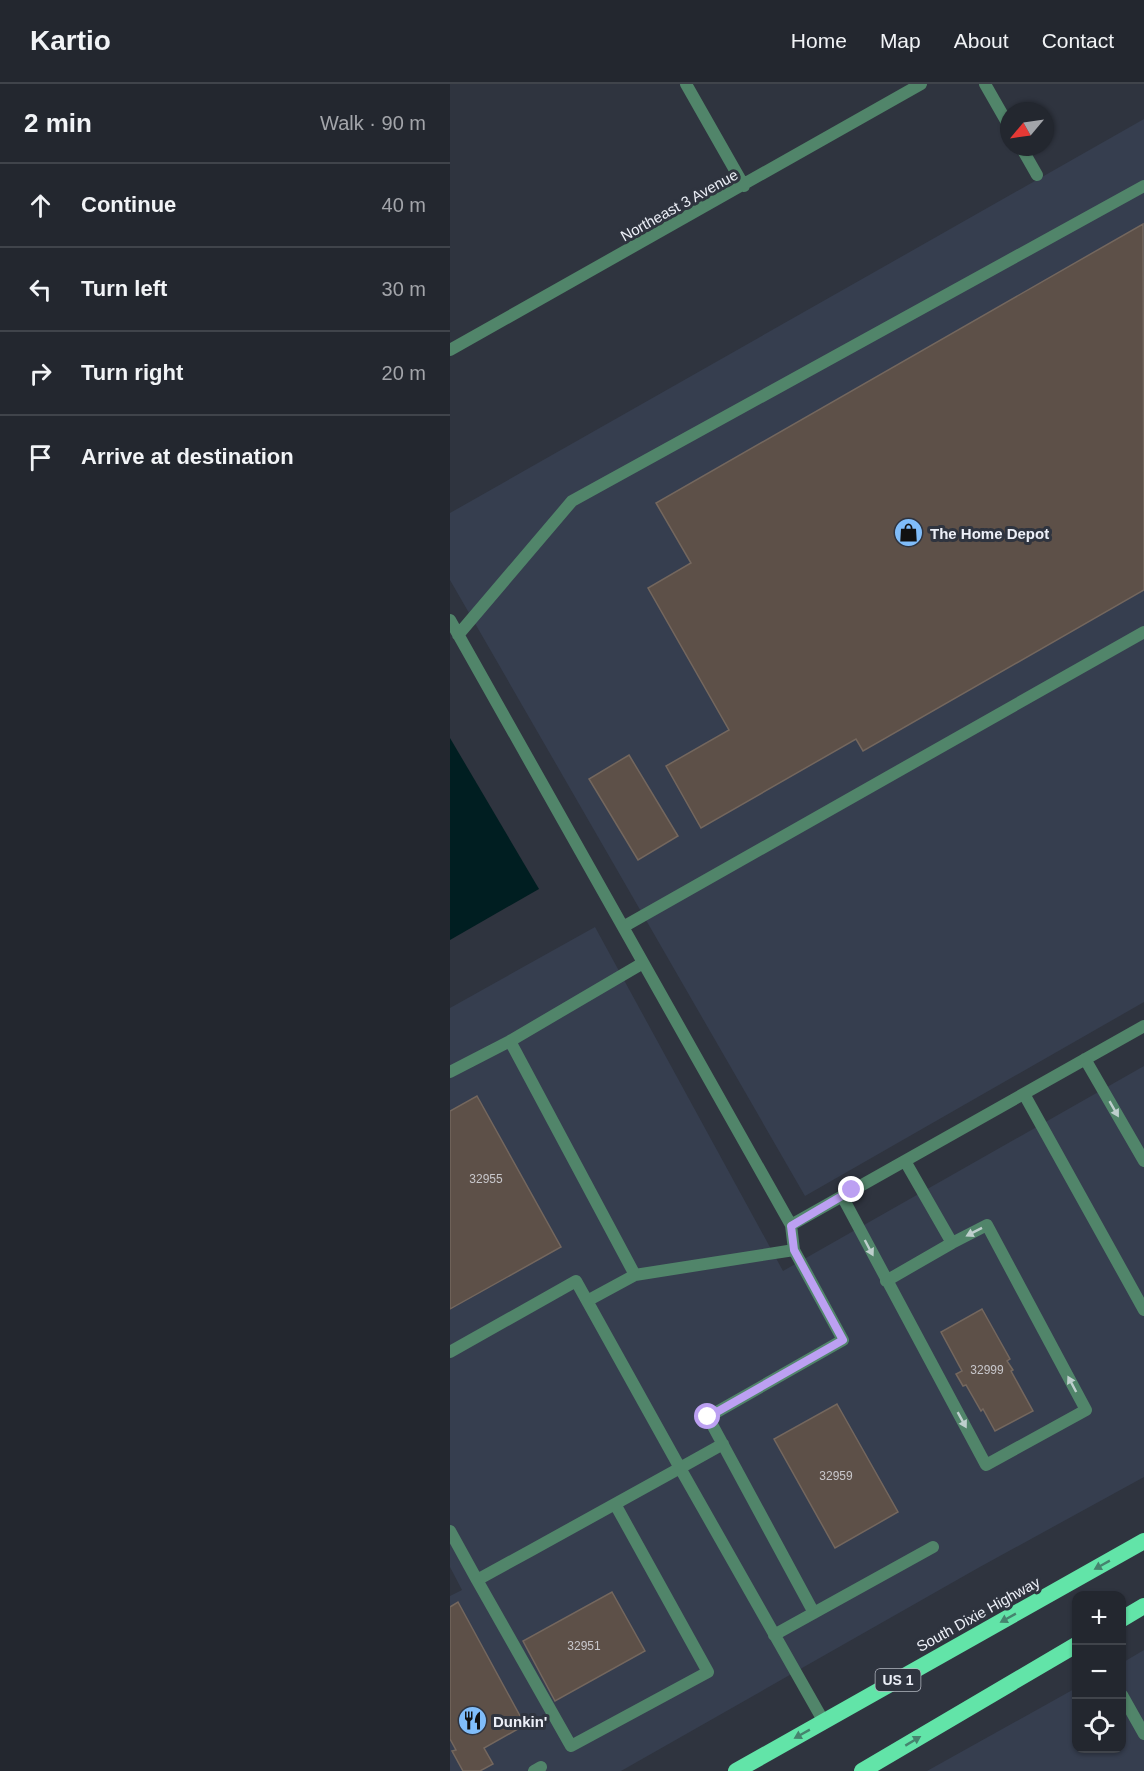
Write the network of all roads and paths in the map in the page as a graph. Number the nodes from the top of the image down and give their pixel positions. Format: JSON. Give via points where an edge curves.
{"nodes":[{"id":1,"x":686,"y":84,"type":"edge"},
{"id":2,"x":921,"y":84,"type":"edge"},
{"id":3,"x":985,"y":84,"type":"edge"},
{"id":4,"x":1000,"y":110,"type":"edge"},
{"id":5,"x":1026,"y":156,"type":"edge"},
{"id":6,"x":1037,"y":175,"type":"dead end"},
{"id":7,"x":744,"y":186,"type":"junction"},
{"id":8,"x":1144,"y":186,"type":"edge"},
{"id":9,"x":450,"y":350,"type":"edge"},
{"id":10,"x":450,"y":620,"type":"edge"},
{"id":11,"x":1144,"y":632,"type":"edge"},
{"id":12,"x":458,"y":635,"type":"junction"},
{"id":13,"x":623,"y":927,"type":"junction"},
{"id":14,"x":643,"y":963,"type":"junction"},
{"id":15,"x":1144,"y":1026,"type":"edge"},
{"id":16,"x":510,"y":1041,"type":"junction"},
{"id":17,"x":1085,"y":1059,"type":"junction"},
{"id":18,"x":450,"y":1072,"type":"edge"},
{"id":19,"x":1024,"y":1094,"type":"junction"},
{"id":20,"x":1140,"y":1145,"type":"edge"},
{"id":21,"x":905,"y":1161,"type":"junction"},
{"id":22,"x":1144,"y":1161,"type":"edge"},
{"id":23,"x":842,"y":1196,"type":"junction"},
{"id":24,"x":791,"y":1226,"type":"junction"},
{"id":25,"x":952,"y":1243,"type":"junction"},
{"id":26,"x":794,"y":1250,"type":"junction"},
{"id":27,"x":635,"y":1275,"type":"junction"},
{"id":28,"x":886,"y":1281,"type":"junction"},
{"id":29,"x":587,"y":1301,"type":"junction"},
{"id":30,"x":1144,"y":1310,"type":"edge"},
{"id":31,"x":450,"y":1352,"type":"edge"},
{"id":32,"x":723,"y":1444,"type":"junction"},
{"id":33,"x":680,"y":1468,"type":"junction"},
{"id":34,"x":615,"y":1504,"type":"junction"},
{"id":35,"x":450,"y":1531,"type":"edge"},
{"id":36,"x":1144,"y":1541,"type":"edge"},
{"id":37,"x":933,"y":1546,"type":"dead end"},
{"id":38,"x":477,"y":1580,"type":"junction"},
{"id":39,"x":1144,"y":1606,"type":"edge"},
{"id":40,"x":814,"y":1613,"type":"junction"},
{"id":41,"x":1126,"y":1617,"type":"edge"},
{"id":42,"x":774,"y":1635,"type":"junction"},
{"id":43,"x":1072,"y":1648,"type":"edge"},
{"id":44,"x":1124,"y":1699,"type":"edge"},
{"id":45,"x":824,"y":1722,"type":"junction"},
{"id":46,"x":1144,"y":1734,"type":"edge"},
{"id":47,"x":736,"y":1771,"type":"edge"},
{"id":48,"x":862,"y":1771,"type":"edge"}],
"edges":[{"from":1,"to":7,"type":"street"},
{"from":2,"to":7,"type":"street","name":"Northeast 3 Avenue"},
{"from":3,"to":4,"type":"street"},
{"from":5,"to":6,"type":"street"},
{"from":7,"to":9,"type":"street","name":"Northeast 3 Avenue"},
{"from":8,"to":12,"type":"street","via":[[572,501]]},
{"from":10,"to":12,"type":"street"},
{"from":11,"to":13,"type":"street"},
{"from":12,"to":13,"type":"street"},
{"from":13,"to":14,"type":"street"},
{"from":14,"to":16,"type":"street"},
{"from":14,"to":24,"type":"street"},
{"from":15,"to":17,"type":"street"},
{"from":16,"to":18,"type":"street"},
{"from":16,"to":27,"type":"street"},
{"from":17,"to":19,"type":"street"},
{"from":17,"to":20,"type":"street","one_way":true},
{"from":19,"to":21,"type":"street"},
{"from":19,"to":30,"type":"street"},
{"from":20,"to":22,"type":"street"},
{"from":21,"to":23,"type":"street"},
{"from":21,"to":25,"type":"street"},
{"from":23,"to":24,"type":"street"},
{"from":23,"to":28,"type":"street","one_way":true},
{"from":24,"to":26,"type":"street"},
{"from":25,"to":28,"type":"street"},
{"from":28,"to":25,"type":"street","one_way":true,"via":[[986,1465],[1086,1410],[987,1225]]},
{"from":26,"to":27,"type":"street"},
{"from":26,"to":32,"type":"street","via":[[843,1340],[708,1417]]},
{"from":27,"to":29,"type":"street"},
{"from":29,"to":31,"type":"street","via":[[576,1281]]},
{"from":29,"to":33,"type":"street"},
{"from":32,"to":33,"type":"street"},
{"from":32,"to":40,"type":"street"},
{"from":33,"to":34,"type":"street"},
{"from":33,"to":42,"type":"street"},
{"from":34,"to":38,"type":"street"},
{"from":34,"to":38,"type":"street","via":[[708,1672],[571,1746]]},
{"from":35,"to":38,"type":"street"},
{"from":36,"to":45,"type":"highway","name":"South Dixie Highway","number":"US 1","one_way":true},
{"from":37,"to":40,"type":"street"},
{"from":39,"to":41,"type":"highway"},
{"from":40,"to":42,"type":"street"},
{"from":42,"to":45,"type":"street"},
{"from":48,"to":43,"type":"highway","one_way":true},
{"from":44,"to":46,"type":"street"},
{"from":45,"to":47,"type":"highway","name":"South Dixie Highway","number":"US 1","one_way":true}]}
